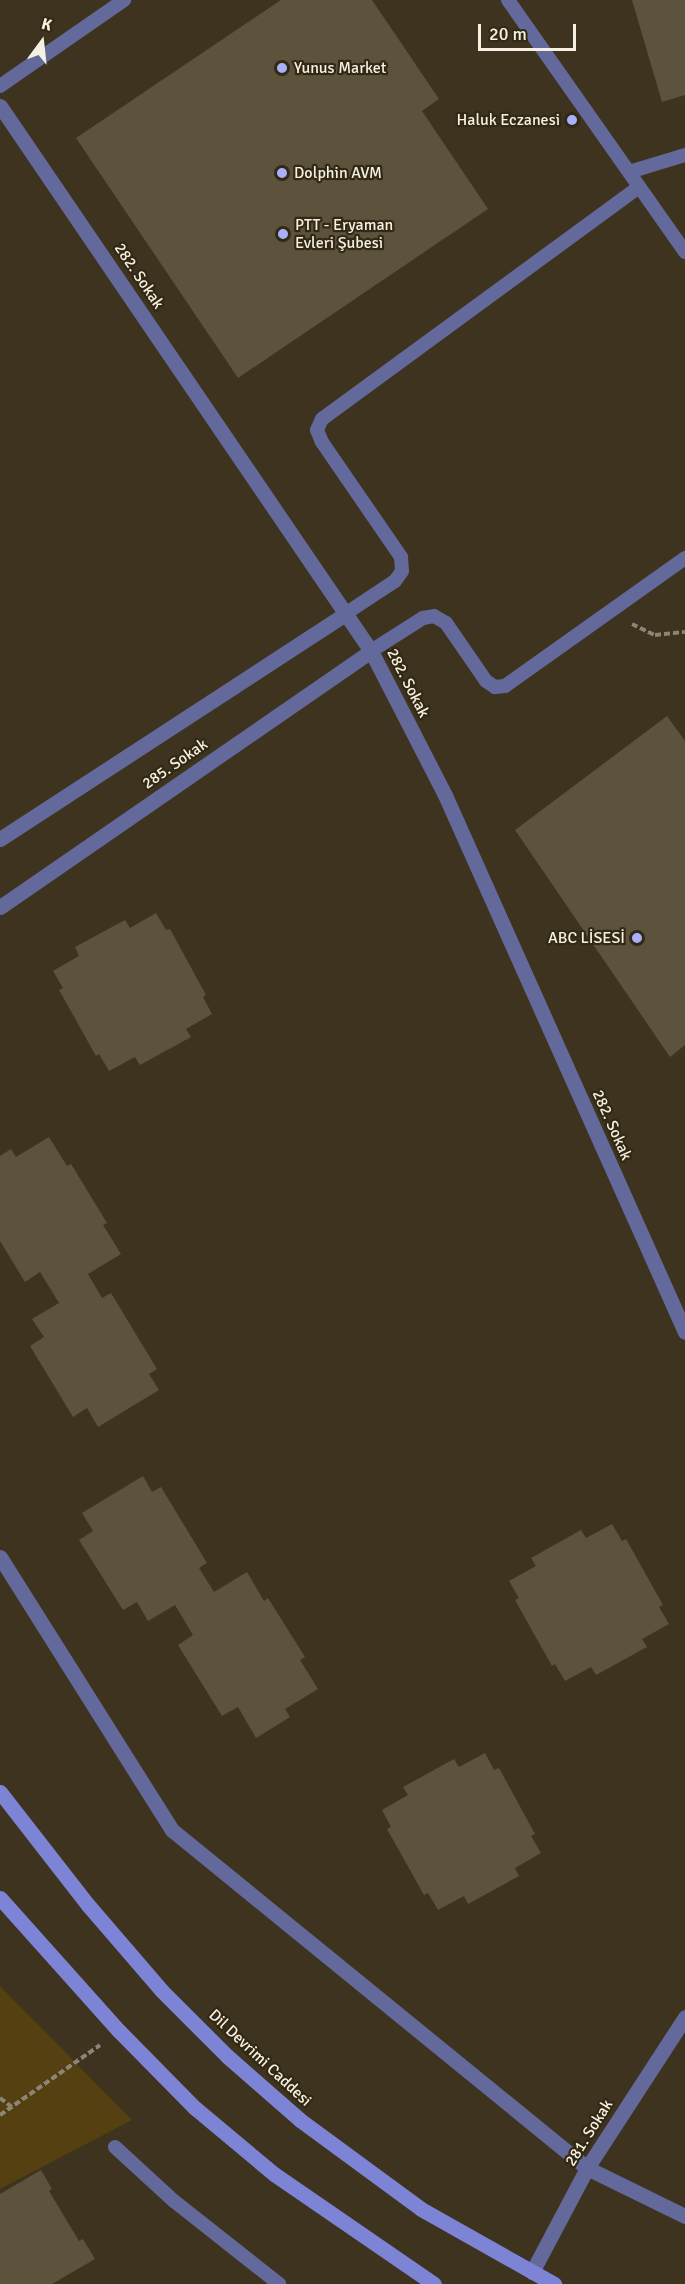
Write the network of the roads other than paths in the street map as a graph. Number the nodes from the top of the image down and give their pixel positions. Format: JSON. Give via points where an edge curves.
{"nodes":[{"id":1,"x":124,"y":0,"type":"edge"},
{"id":2,"x":508,"y":0,"type":"edge"},
{"id":3,"x":0,"y":86,"type":"edge"},
{"id":4,"x":0,"y":106,"type":"edge"},
{"id":5,"x":685,"y":155,"type":"edge"},
{"id":6,"x":629,"y":172,"type":"junction"},
{"id":7,"x":639,"y":187,"type":"junction"},
{"id":8,"x":685,"y":252,"type":"edge"},
{"id":9,"x":685,"y":558,"type":"edge"},
{"id":10,"x":348,"y":612,"type":"junction"},
{"id":11,"x":371,"y":651,"type":"junction"},
{"id":12,"x":0,"y":839,"type":"edge"},
{"id":13,"x":0,"y":907,"type":"edge"},
{"id":14,"x":685,"y":1332,"type":"edge"},
{"id":15,"x":0,"y":1557,"type":"edge"},
{"id":16,"x":0,"y":1792,"type":"edge"},
{"id":17,"x":0,"y":1898,"type":"edge"},
{"id":18,"x":685,"y":2017,"type":"edge"},
{"id":19,"x":115,"y":2147,"type":"dead end"},
{"id":20,"x":587,"y":2168,"type":"junction"},
{"id":21,"x":685,"y":2216,"type":"edge"},
{"id":22,"x":532,"y":2272,"type":"junction"},
{"id":23,"x":279,"y":2284,"type":"edge"},
{"id":24,"x":434,"y":2284,"type":"edge"},
{"id":25,"x":554,"y":2284,"type":"edge"}],
"edges":[{"from":1,"to":3,"type":"lane"},
{"from":2,"to":6,"type":"lane"},
{"from":4,"to":10,"type":"street","name":"282. Sokak"},
{"from":5,"to":6,"type":"lane"},
{"from":6,"to":7,"type":"lane"},
{"from":7,"to":8,"type":"lane"},
{"from":7,"to":10,"type":"lane","via":[[322,419],[317,430],[322,442],[401,557],[402,571],[395,581]]},
{"from":9,"to":11,"type":"lane","via":[[505,686],[495,687],[486,681],[446,623],[434,616],[423,618]]},
{"from":10,"to":11,"type":"street","name":"282. Sokak"},
{"from":10,"to":12,"type":"street","name":"285. Sokak"},
{"from":11,"to":13,"type":"street","name":"285. Sokak"},
{"from":11,"to":14,"type":"street","name":"282. Sokak","via":[[445,795]]},
{"from":15,"to":20,"type":"street","via":[[172,1830]]},
{"from":16,"to":22,"type":"main road","name":"Dil Devrimi Caddesi","via":[[162,1991],[227,2056],[300,2120],[421,2209]]},
{"from":17,"to":24,"type":"main road","via":[[119,2031],[195,2108],[274,2175]]},
{"from":18,"to":20,"type":"street","name":"281. Sokak"},
{"from":19,"to":23,"type":"lane","via":[[174,2201]]},
{"from":20,"to":21,"type":"street"},
{"from":20,"to":22,"type":"street","name":"281. Sokak"},
{"from":22,"to":25,"type":"main road","name":"Dil Devrimi Caddesi"}]}
